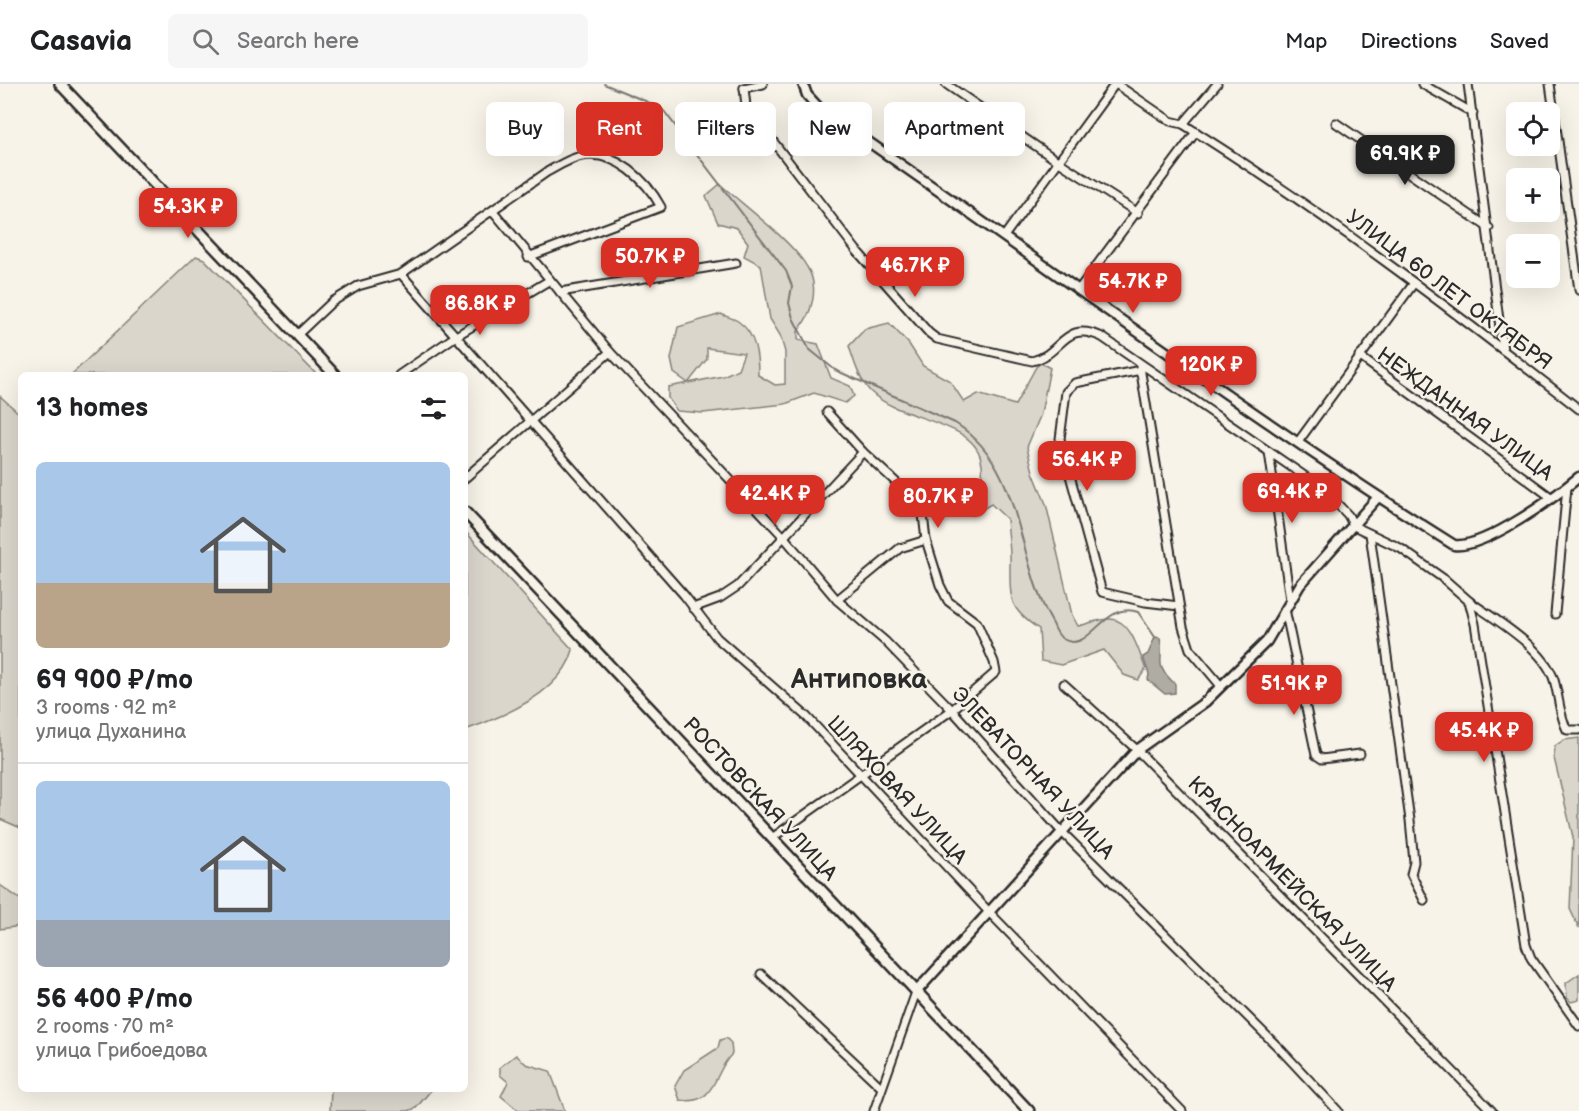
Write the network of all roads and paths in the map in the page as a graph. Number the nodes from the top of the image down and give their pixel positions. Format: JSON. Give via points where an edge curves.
{"nodes":[{"id":1,"x":60,"y":84,"type":"edge"},
{"id":2,"x":763,"y":84,"type":"edge"},
{"id":3,"x":803,"y":84,"type":"edge"},
{"id":4,"x":946,"y":84,"type":"edge"},
{"id":5,"x":1116,"y":84,"type":"edge"},
{"id":6,"x":1217,"y":84,"type":"edge"},
{"id":7,"x":1422,"y":84,"type":"edge"},
{"id":8,"x":1468,"y":84,"type":"edge"},
{"id":9,"x":1550,"y":84,"type":"edge"},
{"id":10,"x":743,"y":86,"type":"edge"},
{"id":11,"x":1473,"y":113,"type":"junction"},
{"id":12,"x":1336,"y":123,"type":"dead end"},
{"id":13,"x":1183,"y":124,"type":"junction"},
{"id":14,"x":1196,"y":132,"type":"junction"},
{"id":15,"x":1059,"y":162,"type":"junction"},
{"id":16,"x":493,"y":211,"type":"junction"},
{"id":17,"x":1138,"y":213,"type":"junction"},
{"id":18,"x":1489,"y":228,"type":"junction"},
{"id":19,"x":1005,"y":235,"type":"junction"},
{"id":20,"x":528,"y":257,"type":"junction"},
{"id":21,"x":736,"y":262,"type":"dead end"},
{"id":22,"x":401,"y":274,"type":"junction"},
{"id":23,"x":550,"y":280,"type":"junction"},
{"id":24,"x":1414,"y":283,"type":"junction"},
{"id":25,"x":1079,"y":289,"type":"junction"},
{"id":26,"x":1579,"y":290,"type":"edge"},
{"id":27,"x":561,"y":292,"type":"junction"},
{"id":28,"x":297,"y":335,"type":"junction"},
{"id":29,"x":456,"y":336,"type":"junction"},
{"id":30,"x":1503,"y":350,"type":"junction"},
{"id":31,"x":610,"y":352,"type":"junction"},
{"id":32,"x":1359,"y":356,"type":"junction"},
{"id":33,"x":1140,"y":366,"type":"junction"},
{"id":34,"x":332,"y":372,"type":"edge"},
{"id":35,"x":403,"y":372,"type":"edge"},
{"id":36,"x":1579,"y":409,"type":"edge"},
{"id":37,"x":827,"y":412,"type":"dead end"},
{"id":38,"x":529,"y":420,"type":"junction"},
{"id":39,"x":1298,"y":442,"type":"junction"},
{"id":40,"x":863,"y":452,"type":"junction"},
{"id":41,"x":1269,"y":452,"type":"junction"},
{"id":42,"x":468,"y":475,"type":"edge"},
{"id":43,"x":1579,"y":477,"type":"edge"},
{"id":44,"x":1567,"y":487,"type":"junction"},
{"id":45,"x":1378,"y":497,"type":"junction"},
{"id":46,"x":1552,"y":498,"type":"junction"},
{"id":47,"x":468,"y":515,"type":"edge"},
{"id":48,"x":1354,"y":526,"type":"junction"},
{"id":49,"x":1370,"y":534,"type":"junction"},
{"id":50,"x":783,"y":536,"type":"junction"},
{"id":51,"x":926,"y":540,"type":"junction"},
{"id":52,"x":837,"y":600,"type":"junction"},
{"id":53,"x":1290,"y":600,"type":"junction"},
{"id":54,"x":1469,"y":601,"type":"junction"},
{"id":55,"x":1179,"y":606,"type":"junction"},
{"id":56,"x":693,"y":608,"type":"junction"},
{"id":57,"x":1285,"y":609,"type":"junction"},
{"id":58,"x":1555,"y":614,"type":"dead end"},
{"id":59,"x":1064,"y":684,"type":"dead end"},
{"id":60,"x":1221,"y":686,"type":"junction"},
{"id":61,"x":952,"y":710,"type":"junction"},
{"id":62,"x":1579,"y":730,"type":"edge"},
{"id":63,"x":1137,"y":750,"type":"junction"},
{"id":64,"x":1360,"y":754,"type":"dead end"},
{"id":65,"x":860,"y":776,"type":"junction"},
{"id":66,"x":1062,"y":832,"type":"junction"},
{"id":67,"x":772,"y":838,"type":"junction"},
{"id":68,"x":1424,"y":900,"type":"dead end"},
{"id":69,"x":989,"y":912,"type":"junction"},
{"id":70,"x":761,"y":974,"type":"dead end"},
{"id":71,"x":916,"y":992,"type":"junction"},
{"id":72,"x":1579,"y":1026,"type":"edge"},
{"id":73,"x":881,"y":1087,"type":"junction"},
{"id":74,"x":874,"y":1111,"type":"edge"},
{"id":75,"x":1029,"y":1111,"type":"edge"},
{"id":76,"x":1182,"y":1111,"type":"edge"},
{"id":77,"x":1338,"y":1111,"type":"edge"},
{"id":78,"x":1492,"y":1111,"type":"edge"}],
"edges":[{"from":1,"to":28,"type":"main road"},
{"from":2,"to":10,"type":"street"},
{"from":3,"to":19,"type":"street","via":[[818,106]]},
{"from":4,"to":15,"type":"street"},
{"from":5,"to":13,"type":"street","name":"УЛИЦА 60 ЛЕТ ОКТЯБРЯ","via":[[1170,121]]},
{"from":5,"to":15,"type":"street"},
{"from":6,"to":13,"type":"street"},
{"from":7,"to":11,"type":"street"},
{"from":8,"to":11,"type":"street"},
{"from":9,"to":26,"type":"street"},
{"from":10,"to":33,"type":"street","via":[[747,106],[857,251],[937,339],[1032,361],[1083,330],[1102,337]]},
{"from":11,"to":18,"type":"street"},
{"from":12,"to":18,"type":"street"},
{"from":13,"to":14,"type":"street","name":"УЛИЦА 60 ЛЕТ ОКТЯБРЯ"},
{"from":14,"to":17,"type":"street"},
{"from":14,"to":24,"type":"street","name":"УЛИЦА 60 ЛЕТ ОКТЯБРЯ"},
{"from":15,"to":17,"type":"street"},
{"from":15,"to":19,"type":"street"},
{"from":16,"to":20,"type":"street","name":"ЭЛЕВАТОРНАЯ УЛИЦА"},
{"from":16,"to":20,"type":"street","via":[[548,172],[583,156],[628,168],[647,185],[661,207]]},
{"from":16,"to":22,"type":"street"},
{"from":17,"to":25,"type":"street"},
{"from":18,"to":30,"type":"street"},
{"from":19,"to":25,"type":"street"},
{"from":20,"to":23,"type":"street","name":"ЭЛЕВАТОРНАЯ УЛИЦА"},
{"from":21,"to":27,"type":"street"},
{"from":22,"to":28,"type":"street","via":[[358,286],[332,302]]},
{"from":22,"to":29,"type":"street","name":"ШЛЯХОВАЯ УЛИЦА"},
{"from":23,"to":27,"type":"street","name":"ЭЛЕВАТОРНАЯ УЛИЦА"},
{"from":23,"to":29,"type":"street"},
{"from":24,"to":30,"type":"street","name":"УЛИЦА 60 ЛЕТ ОКТЯБРЯ"},
{"from":24,"to":32,"type":"street"},
{"from":25,"to":39,"type":"street","via":[[1141,336]]},
{"from":27,"to":31,"type":"street","name":"ЭЛЕВАТОРНАЯ УЛИЦА"},
{"from":28,"to":34,"type":"main road"},
{"from":29,"to":35,"type":"street"},
{"from":29,"to":38,"type":"street","name":"ШЛЯХОВАЯ УЛИЦА"},
{"from":30,"to":36,"type":"street","name":"УЛИЦА 60 ЛЕТ ОКТЯБРЯ"},
{"from":31,"to":38,"type":"street"},
{"from":31,"to":50,"type":"street","name":"ЭЛЕВАТОРНАЯ УЛИЦА"},
{"from":32,"to":39,"type":"street"},
{"from":32,"to":46,"type":"street","name":"НЕЖДАННАЯ УЛИЦА"},
{"from":33,"to":41,"type":"street"},
{"from":33,"to":55,"type":"street"},
{"from":33,"to":55,"type":"street","via":[[1075,383],[1066,392],[1060,439],[1102,592]]},
{"from":37,"to":40,"type":"street"},
{"from":38,"to":42,"type":"street"},
{"from":38,"to":56,"type":"street","name":"ШЛЯХОВАЯ УЛИЦА"},
{"from":39,"to":45,"type":"street"},
{"from":40,"to":50,"type":"street"},
{"from":40,"to":51,"type":"street","via":[[919,502]]},
{"from":41,"to":48,"type":"street","via":[[1322,488]]},
{"from":41,"to":53,"type":"street"},
{"from":43,"to":44,"type":"street"},
{"from":44,"to":46,"type":"street"},
{"from":44,"to":58,"type":"street","name":"НЕЖДАННАЯ УЛИЦА"},
{"from":45,"to":46,"type":"street","via":[[1454,545],[1462,546],[1486,538]]},
{"from":45,"to":48,"type":"street"},
{"from":47,"to":67,"type":"main road","name":"РОСТОВСКАЯ УЛИЦА"},
{"from":48,"to":49,"type":"street"},
{"from":48,"to":53,"type":"street"},
{"from":49,"to":54,"type":"street","via":[[1400,548]]},
{"from":49,"to":68,"type":"street","via":[[1410,819],[1414,862],[1411,874]]},
{"from":50,"to":52,"type":"street","name":"ЭЛЕВАТОРНАЯ УЛИЦА"},
{"from":50,"to":56,"type":"street","via":[[738,586]]},
{"from":51,"to":52,"type":"street","via":[[900,548]]},
{"from":51,"to":61,"type":"street","via":[[948,601],[978,622],[996,667],[994,675]]},
{"from":52,"to":61,"type":"street","name":"ЭЛЕВАТОРНАЯ УЛИЦА","via":[[886,642]]},
{"from":53,"to":57,"type":"street"},
{"from":54,"to":62,"type":"street","via":[[1540,657],[1554,680],[1567,730]]},
{"from":54,"to":72,"type":"street","via":[[1526,945]]},
{"from":55,"to":60,"type":"street","via":[[1190,649]]},
{"from":56,"to":65,"type":"street","name":"ШЛЯХОВАЯ УЛИЦА","via":[[717,638],[807,717]]},
{"from":57,"to":60,"type":"street","via":[[1267,641]]},
{"from":57,"to":64,"type":"street","via":[[1316,755],[1322,759]]},
{"from":59,"to":63,"type":"street","name":"КРАСНОАРМЕЙСКАЯ УЛИЦА"},
{"from":60,"to":63,"type":"street","via":[[1205,702]]},
{"from":61,"to":65,"type":"street"},
{"from":61,"to":66,"type":"street","name":"ЭЛЕВАТОРНАЯ УЛИЦА"},
{"from":63,"to":66,"type":"street"},
{"from":63,"to":78,"type":"street","name":"КРАСНОАРМЕЙСКАЯ УЛИЦА"},
{"from":65,"to":67,"type":"street"},
{"from":65,"to":69,"type":"street","name":"ШЛЯХОВАЯ УЛИЦА"},
{"from":66,"to":69,"type":"street"},
{"from":66,"to":77,"type":"street","name":"ЭЛЕВАТОРНАЯ УЛИЦА"},
{"from":67,"to":71,"type":"main road","name":"РОСТОВСКАЯ УЛИЦА"},
{"from":69,"to":71,"type":"street"},
{"from":69,"to":76,"type":"street","name":"ШЛЯХОВАЯ УЛИЦА"},
{"from":70,"to":73,"type":"street"},
{"from":71,"to":73,"type":"street"},
{"from":71,"to":75,"type":"main road","name":"РОСТОВСКАЯ УЛИЦА"},
{"from":73,"to":74,"type":"street"}]}
